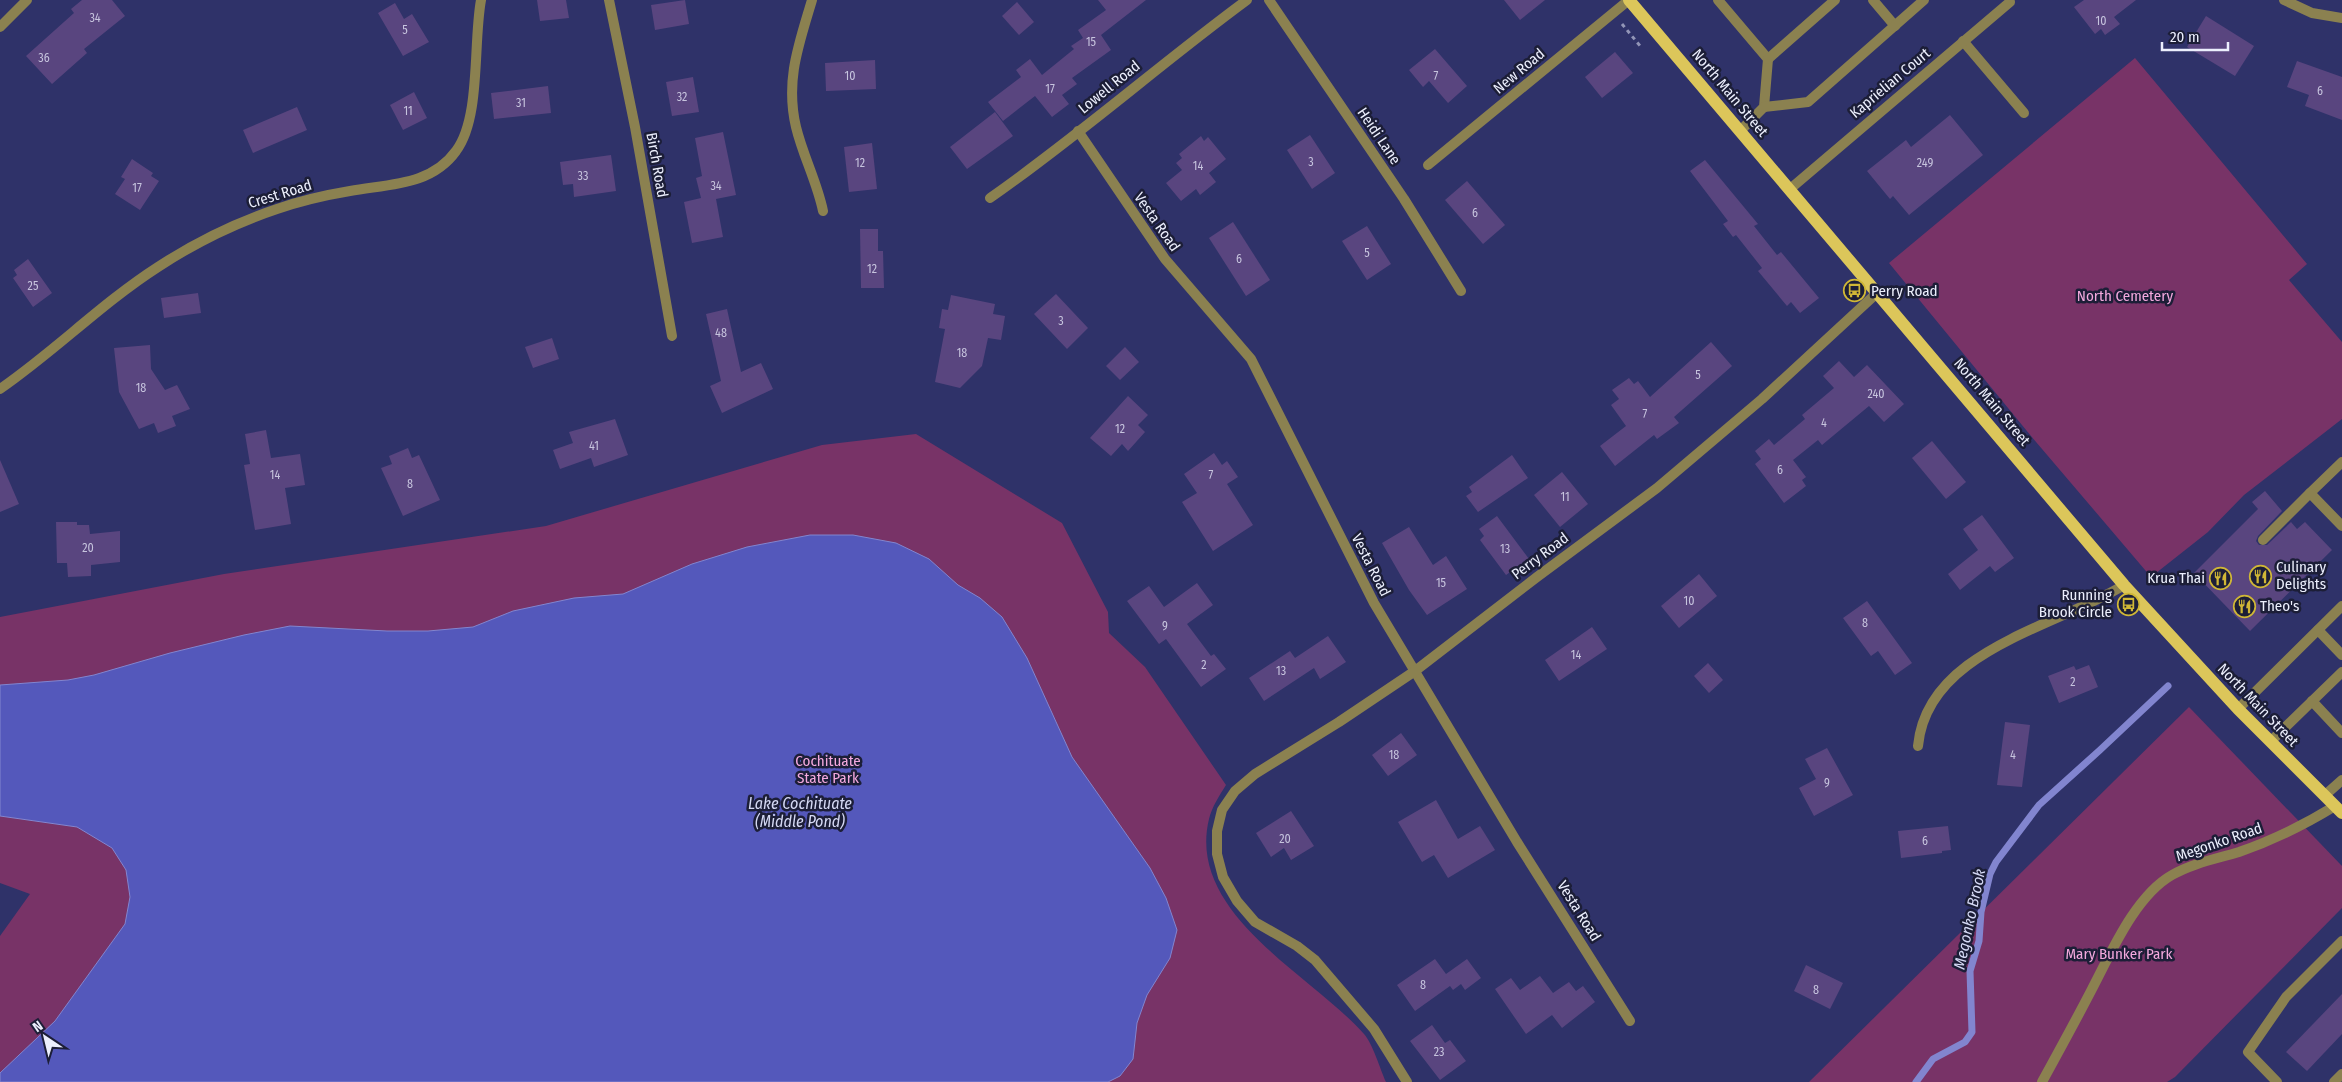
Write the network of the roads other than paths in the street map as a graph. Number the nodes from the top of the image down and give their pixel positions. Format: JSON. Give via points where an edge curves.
{"nodes":[{"id":1,"x":27,"y":0,"type":"edge"},
{"id":2,"x":481,"y":0,"type":"edge"},
{"id":3,"x":609,"y":0,"type":"edge"},
{"id":4,"x":812,"y":0,"type":"edge"},
{"id":5,"x":1247,"y":0,"type":"edge"},
{"id":6,"x":1269,"y":0,"type":"edge"},
{"id":7,"x":1629,"y":0,"type":"edge"},
{"id":8,"x":1718,"y":0,"type":"edge"},
{"id":9,"x":1835,"y":0,"type":"edge"},
{"id":10,"x":1873,"y":0,"type":"edge"},
{"id":11,"x":1924,"y":0,"type":"edge"},
{"id":12,"x":2284,"y":0,"type":"edge"},
{"id":13,"x":2010,"y":2,"type":"dead end"},
{"id":14,"x":2342,"y":18,"type":"edge"},
{"id":15,"x":1895,"y":26,"type":"junction"},
{"id":16,"x":0,"y":27,"type":"edge"},
{"id":17,"x":1963,"y":41,"type":"junction"},
{"id":18,"x":1768,"y":59,"type":"junction"},
{"id":19,"x":1764,"y":107,"type":"junction"},
{"id":20,"x":2024,"y":113,"type":"dead end"},
{"id":21,"x":1740,"y":130,"type":"junction"},
{"id":22,"x":1078,"y":131,"type":"junction"},
{"id":23,"x":1428,"y":165,"type":"dead end"},
{"id":24,"x":1790,"y":189,"type":"junction"},
{"id":25,"x":990,"y":198,"type":"dead end"},
{"id":26,"x":823,"y":211,"type":"dead end"},
{"id":27,"x":1461,"y":291,"type":"dead end"},
{"id":28,"x":1878,"y":292,"type":"junction"},
{"id":29,"x":672,"y":336,"type":"dead end"},
{"id":30,"x":0,"y":389,"type":"edge"},
{"id":31,"x":2342,"y":462,"type":"edge"},
{"id":32,"x":2310,"y":493,"type":"junction"},
{"id":33,"x":2342,"y":526,"type":"edge"},
{"id":34,"x":2263,"y":540,"type":"dead end"},
{"id":35,"x":2124,"y":585,"type":"junction"},
{"id":36,"x":2342,"y":606,"type":"edge"},
{"id":37,"x":2318,"y":630,"type":"junction"},
{"id":38,"x":2342,"y":655,"type":"edge"},
{"id":39,"x":1415,"y":671,"type":"junction"},
{"id":40,"x":2342,"y":672,"type":"edge"},
{"id":41,"x":2312,"y":701,"type":"junction"},
{"id":42,"x":2238,"y":708,"type":"junction"},
{"id":43,"x":2342,"y":733,"type":"edge"},
{"id":44,"x":2271,"y":741,"type":"junction"},
{"id":45,"x":1918,"y":746,"type":"dead end"},
{"id":46,"x":2342,"y":780,"type":"edge"},
{"id":47,"x":2324,"y":796,"type":"junction"},
{"id":48,"x":2338,"y":810,"type":"edge"},
{"id":49,"x":2342,"y":941,"type":"edge"},
{"id":50,"x":1630,"y":1020,"type":"dead end"},
{"id":51,"x":2342,"y":1074,"type":"edge"},
{"id":52,"x":1407,"y":1082,"type":"edge"},
{"id":53,"x":2042,"y":1082,"type":"edge"},
{"id":54,"x":2277,"y":1082,"type":"edge"},
{"id":55,"x":2334,"y":1082,"type":"edge"}],
"edges":[{"from":1,"to":16,"type":"street"},
{"from":2,"to":30,"type":"street","name":"Crest Road","via":[[471,116],[466,134],[443,166],[404,184],[350,191],[279,208],[196,244],[126,290]]},
{"from":3,"to":29,"type":"street","name":"Birch Road"},
{"from":4,"to":26,"type":"street","via":[[794,59],[792,99],[796,126]]},
{"from":5,"to":22,"type":"street","name":"Lowell Road"},
{"from":6,"to":27,"type":"street","name":"Heidi Lane","via":[[1404,198]]},
{"from":7,"to":21,"type":"main road","name":"North Main Street"},
{"from":7,"to":23,"type":"street","name":"New Road"},
{"from":8,"to":18,"type":"street"},
{"from":9,"to":18,"type":"street"},
{"from":10,"to":15,"type":"street"},
{"from":11,"to":15,"type":"street"},
{"from":12,"to":14,"type":"street","via":[[2312,12]]},
{"from":13,"to":17,"type":"street","name":"Kaprielian Court"},
{"from":15,"to":19,"type":"street","via":[[1808,102]]},
{"from":17,"to":20,"type":"street"},
{"from":17,"to":24,"type":"street","name":"Kaprielian Court"},
{"from":18,"to":19,"type":"street"},
{"from":19,"to":21,"type":"street"},
{"from":21,"to":24,"type":"main road","name":"North Main Street"},
{"from":22,"to":25,"type":"street","name":"Lowell Road"},
{"from":22,"to":39,"type":"street","name":"Vesta Road","via":[[1164,259],[1251,359],[1364,585]]},
{"from":24,"to":28,"type":"main road","name":"North Main Street"},
{"from":28,"to":35,"type":"main road","name":"North Main Street"},
{"from":28,"to":39,"type":"street","name":"Perry Road","via":[[1762,399],[1657,488]]},
{"from":31,"to":32,"type":"street"},
{"from":32,"to":33,"type":"street"},
{"from":32,"to":34,"type":"street"},
{"from":35,"to":42,"type":"main road","name":"North Main Street"},
{"from":35,"to":45,"type":"street","via":[[2101,599],[2028,630],[1966,668],[1933,700],[1922,722]]},
{"from":36,"to":37,"type":"street"},
{"from":37,"to":38,"type":"street"},
{"from":37,"to":42,"type":"street"},
{"from":39,"to":50,"type":"street","name":"Vesta Road","via":[[1517,842]]},
{"from":39,"to":52,"type":"street","name":"Perry Road","via":[[1255,774],[1222,810],[1217,831],[1217,854],[1223,877],[1245,912],[1255,922],[1315,960],[1374,1029]]},
{"from":40,"to":41,"type":"street"},
{"from":41,"to":43,"type":"street"},
{"from":41,"to":44,"type":"street"},
{"from":42,"to":44,"type":"main road","name":"North Main Street"},
{"from":44,"to":47,"type":"main road","name":"North Main Street"},
{"from":46,"to":47,"type":"street"},
{"from":47,"to":48,"type":"main road","name":"North Main Street"},
{"from":48,"to":53,"type":"street","name":"Megonko Road","via":[[2244,850],[2196,864],[2159,885],[2118,940]]},
{"from":49,"to":54,"type":"street","via":[[2286,997],[2248,1052]]},
{"from":51,"to":55,"type":"street"}]}
